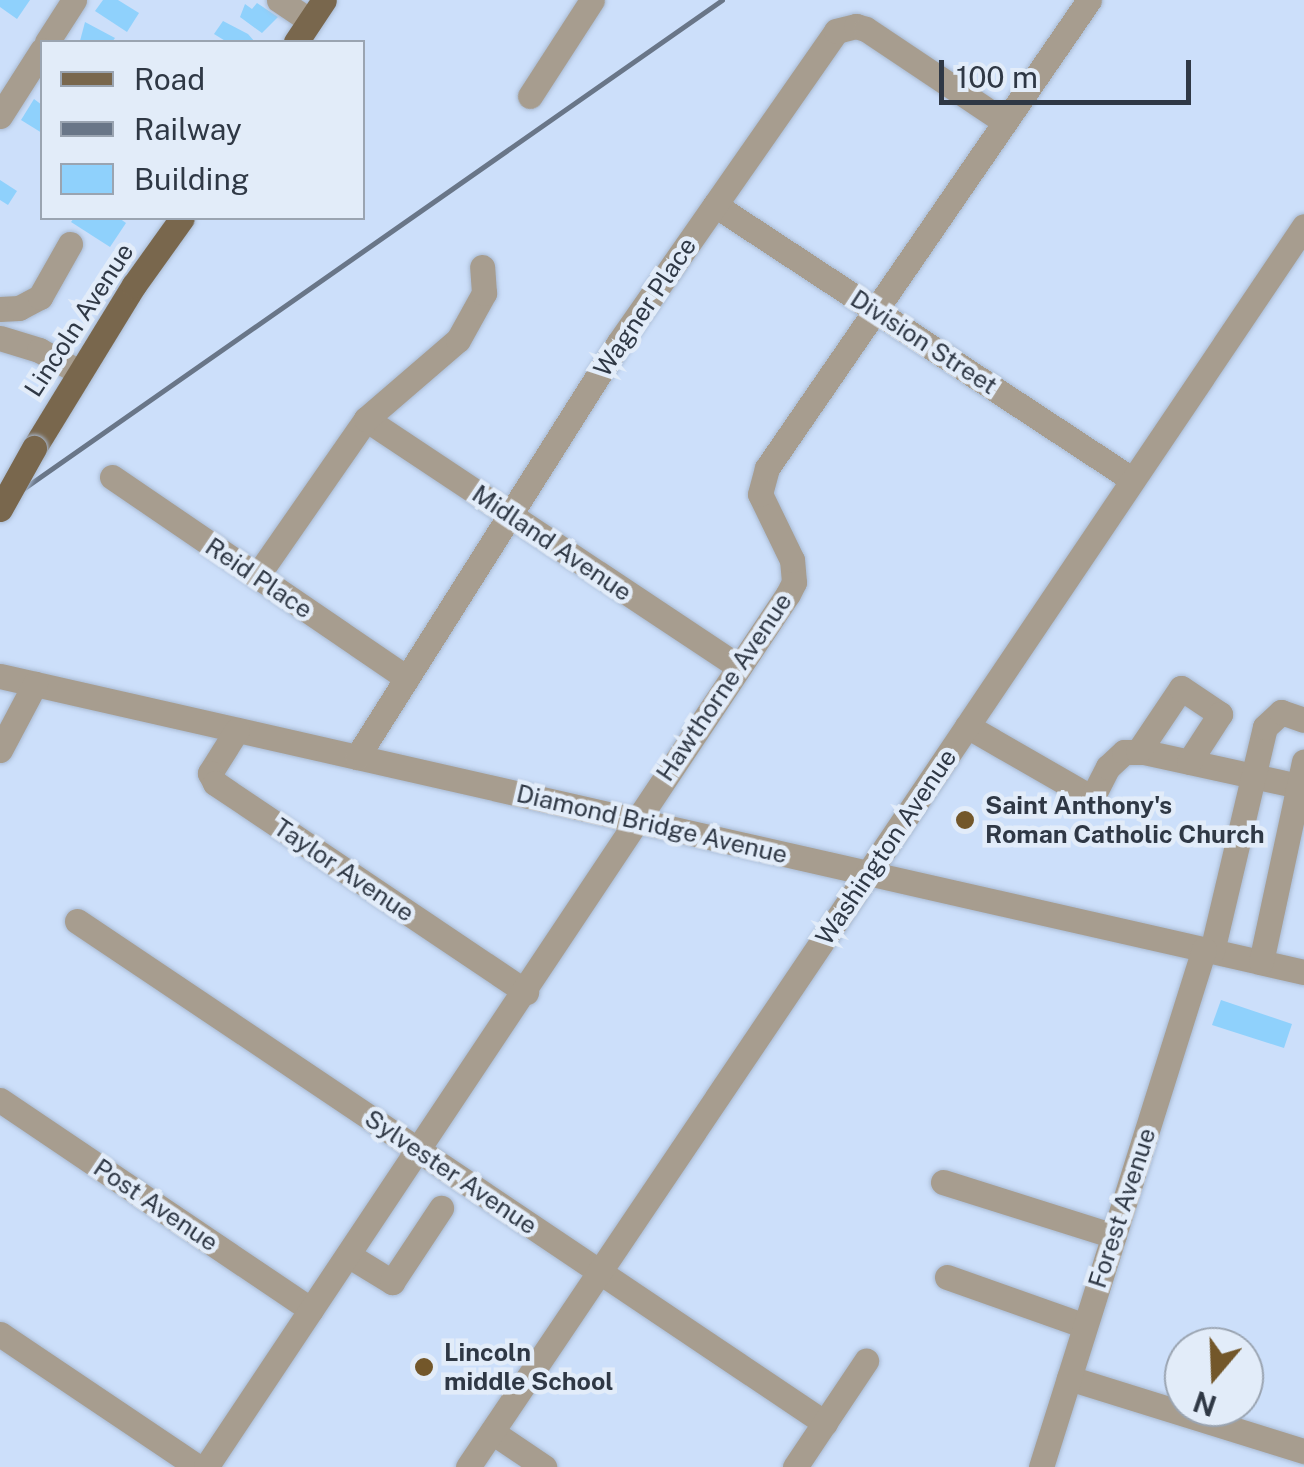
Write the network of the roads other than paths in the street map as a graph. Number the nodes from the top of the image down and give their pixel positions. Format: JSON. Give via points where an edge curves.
{"nodes":[{"id":1,"x":74,"y":0,"type":"edge"},
{"id":2,"x":592,"y":0,"type":"edge"},
{"id":3,"x":1089,"y":0,"type":"edge"},
{"id":4,"x":48,"y":40,"type":"edge"},
{"id":5,"x":40,"y":53,"type":"edge"},
{"id":6,"x":530,"y":96,"type":"dead end"},
{"id":7,"x":0,"y":116,"type":"edge"},
{"id":8,"x":1005,"y":122,"type":"junction"},
{"id":9,"x":714,"y":204,"type":"junction"},
{"id":10,"x":181,"y":220,"type":"edge"},
{"id":11,"x":1304,"y":226,"type":"edge"},
{"id":12,"x":70,"y":244,"type":"dead end"},
{"id":13,"x":482,"y":268,"type":"dead end"},
{"id":14,"x":0,"y":308,"type":"edge"},
{"id":15,"x":876,"y":310,"type":"junction"},
{"id":16,"x":0,"y":338,"type":"edge"},
{"id":17,"x":78,"y":372,"type":"junction"},
{"id":18,"x":366,"y":419,"type":"junction"},
{"id":19,"x":112,"y":477,"type":"dead end"},
{"id":20,"x":1133,"y":480,"type":"junction"},
{"id":21,"x":0,"y":509,"type":"edge"},
{"id":22,"x":510,"y":515,"type":"junction"},
{"id":23,"x":257,"y":576,"type":"junction"},
{"id":24,"x":738,"y":666,"type":"junction"},
{"id":25,"x":0,"y":676,"type":"edge"},
{"id":26,"x":407,"y":678,"type":"junction"},
{"id":27,"x":35,"y":684,"type":"junction"},
{"id":28,"x":1304,"y":720,"type":"edge"},
{"id":29,"x":967,"y":726,"type":"junction"},
{"id":30,"x":237,"y":730,"type":"junction"},
{"id":31,"x":0,"y":750,"type":"edge"},
{"id":32,"x":1138,"y":752,"type":"junction"},
{"id":33,"x":357,"y":757,"type":"junction"},
{"id":34,"x":1189,"y":762,"type":"junction"},
{"id":35,"x":1302,"y":774,"type":"edge"},
{"id":36,"x":1254,"y":776,"type":"junction"},
{"id":37,"x":637,"y":820,"type":"junction"},
{"id":38,"x":868,"y":873,"type":"junction"},
{"id":39,"x":77,"y":921,"type":"dead end"},
{"id":40,"x":1208,"y":950,"type":"junction"},
{"id":41,"x":1261,"y":962,"type":"junction"},
{"id":42,"x":1304,"y":972,"type":"edge"},
{"id":43,"x":526,"y":992,"type":"junction"},
{"id":44,"x":0,"y":1100,"type":"edge"},
{"id":45,"x":418,"y":1151,"type":"junction"},
{"id":46,"x":942,"y":1182,"type":"dead end"},
{"id":47,"x":441,"y":1208,"type":"dead end"},
{"id":48,"x":1114,"y":1236,"type":"junction"},
{"id":49,"x":348,"y":1255,"type":"junction"},
{"id":50,"x":600,"y":1272,"type":"junction"},
{"id":51,"x":948,"y":1277,"type":"dead end"},
{"id":52,"x":311,"y":1310,"type":"junction"},
{"id":53,"x":1085,"y":1326,"type":"junction"},
{"id":54,"x":0,"y":1334,"type":"edge"},
{"id":55,"x":866,"y":1361,"type":"dead end"},
{"id":56,"x":1069,"y":1378,"type":"junction"},
{"id":57,"x":824,"y":1423,"type":"junction"},
{"id":58,"x":492,"y":1432,"type":"junction"},
{"id":59,"x":1304,"y":1451,"type":"edge"},
{"id":60,"x":198,"y":1467,"type":"edge"},
{"id":61,"x":206,"y":1467,"type":"edge"},
{"id":62,"x":468,"y":1467,"type":"edge"},
{"id":63,"x":544,"y":1467,"type":"edge"},
{"id":64,"x":795,"y":1467,"type":"edge"},
{"id":65,"x":1041,"y":1467,"type":"edge"}],
"edges":[{"from":1,"to":4,"type":"street"},
{"from":2,"to":6,"type":"street"},
{"from":3,"to":8,"type":"street","name":"Hawthorne Avenue"},
{"from":5,"to":7,"type":"street"},
{"from":8,"to":9,"type":"street","name":"Wagner Place","via":[[866,29],[846,27],[827,41]]},
{"from":8,"to":15,"type":"street","name":"Hawthorne Avenue"},
{"from":9,"to":15,"type":"street","name":"Division Street"},
{"from":9,"to":22,"type":"street","name":"Wagner Place"},
{"from":10,"to":17,"type":"main road","name":"Lincoln Avenue"},
{"from":11,"to":20,"type":"street","name":"Washington Avenue"},
{"from":12,"to":14,"type":"street","via":[[40,297],[19,308]]},
{"from":13,"to":18,"type":"street","via":[[484,292],[458,340]]},
{"from":15,"to":20,"type":"street","name":"Division Street"},
{"from":15,"to":24,"type":"street","name":"Hawthorne Avenue","via":[[767,468],[760,494],[792,560],[794,582]]},
{"from":16,"to":17,"type":"street"},
{"from":17,"to":21,"type":"main road","name":"Lincoln Avenue","bridge":true},
{"from":18,"to":22,"type":"street","name":"Midland Avenue"},
{"from":18,"to":23,"type":"street"},
{"from":19,"to":23,"type":"street","name":"Reid Place"},
{"from":20,"to":29,"type":"street","name":"Washington Avenue"},
{"from":22,"to":24,"type":"street","name":"Midland Avenue"},
{"from":22,"to":26,"type":"street","name":"Wagner Place"},
{"from":23,"to":26,"type":"street","name":"Reid Place"},
{"from":24,"to":37,"type":"street","name":"Hawthorne Avenue"},
{"from":25,"to":27,"type":"street","name":"Diamond Bridge Avenue"},
{"from":26,"to":33,"type":"street","name":"Wagner Place"},
{"from":27,"to":30,"type":"street","name":"Diamond Bridge Avenue"},
{"from":27,"to":31,"type":"street"},
{"from":28,"to":36,"type":"street","name":"Forest Avenue","via":[[1281,712],[1265,728]]},
{"from":29,"to":32,"type":"street","via":[[1092,798],[1108,767],[1124,752]]},
{"from":29,"to":38,"type":"street","name":"Washington Avenue"},
{"from":30,"to":33,"type":"street","name":"Diamond Bridge Avenue"},
{"from":30,"to":43,"type":"street","name":"Taylor Avenue","via":[[210,772],[215,783]]},
{"from":32,"to":34,"type":"street"},
{"from":32,"to":34,"type":"street","via":[[1181,688],[1220,714]]},
{"from":33,"to":37,"type":"street","name":"Diamond Bridge Avenue"},
{"from":34,"to":36,"type":"street"},
{"from":35,"to":36,"type":"street"},
{"from":35,"to":41,"type":"street"},
{"from":36,"to":40,"type":"street","name":"Forest Avenue"},
{"from":37,"to":38,"type":"street","name":"Diamond Bridge Avenue"},
{"from":37,"to":43,"type":"street","name":"Hawthorne Avenue"},
{"from":38,"to":40,"type":"street","name":"Diamond Bridge Avenue"},
{"from":38,"to":50,"type":"street","name":"Washington Avenue"},
{"from":39,"to":45,"type":"street","name":"Sylvester Avenue"},
{"from":40,"to":41,"type":"street","name":"Diamond Bridge Avenue"},
{"from":40,"to":48,"type":"street","name":"Forest Avenue"},
{"from":41,"to":42,"type":"street","name":"Diamond Bridge Avenue"},
{"from":43,"to":45,"type":"street","name":"Hawthorne Avenue"},
{"from":44,"to":52,"type":"street","name":"Post Avenue"},
{"from":45,"to":49,"type":"street","name":"Hawthorne Avenue"},
{"from":45,"to":50,"type":"street","name":"Sylvester Avenue"},
{"from":46,"to":48,"type":"street"},
{"from":47,"to":49,"type":"street","via":[[392,1282]]},
{"from":48,"to":53,"type":"street","name":"Forest Avenue"},
{"from":49,"to":52,"type":"street","name":"Hawthorne Avenue"},
{"from":50,"to":57,"type":"street","name":"Sylvester Avenue"},
{"from":50,"to":58,"type":"street","name":"Washington Avenue"},
{"from":51,"to":53,"type":"street"},
{"from":52,"to":61,"type":"street","name":"Hawthorne Avenue"},
{"from":53,"to":56,"type":"street","name":"Forest Avenue"},
{"from":54,"to":60,"type":"street"},
{"from":55,"to":57,"type":"street"},
{"from":56,"to":59,"type":"street"},
{"from":56,"to":65,"type":"street","name":"Forest Avenue"},
{"from":57,"to":64,"type":"street"},
{"from":58,"to":62,"type":"street","name":"Washington Avenue"},
{"from":58,"to":63,"type":"street"}]}
